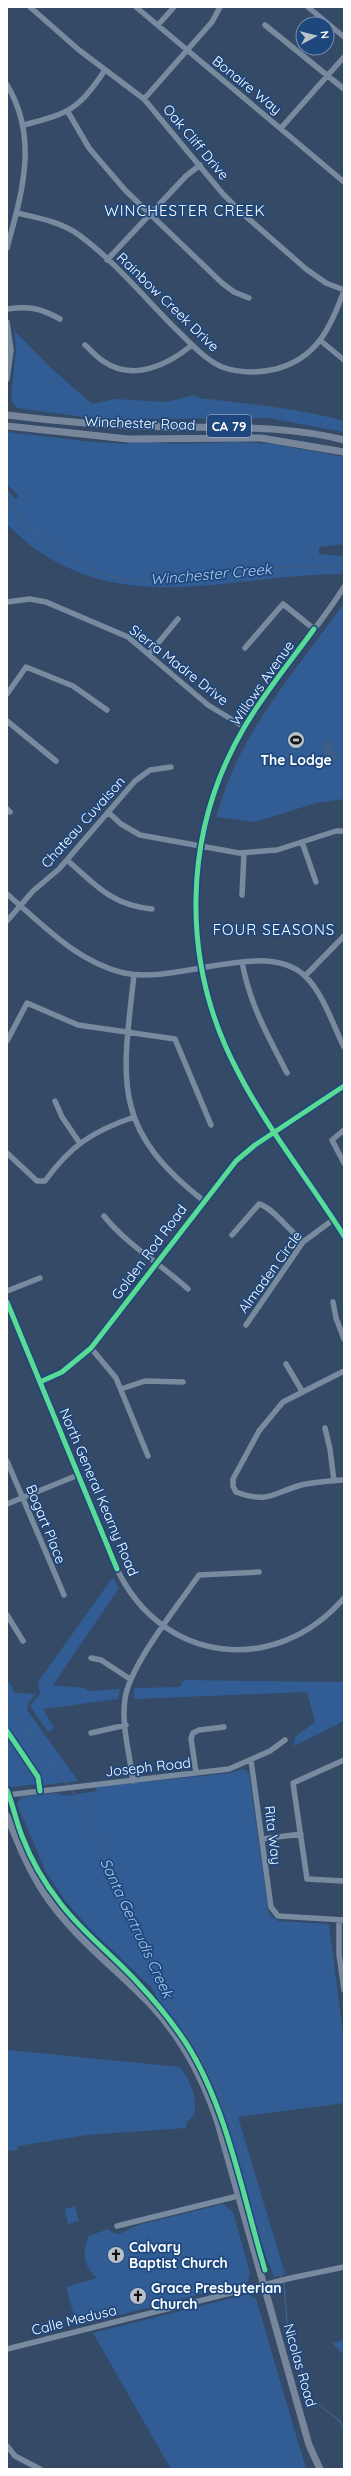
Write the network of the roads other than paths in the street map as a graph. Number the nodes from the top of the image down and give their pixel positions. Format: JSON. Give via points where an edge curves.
{"nodes":[{"id":1,"x":30,"y":7,"type":"edge"},
{"id":2,"x":136,"y":7,"type":"edge"},
{"id":3,"x":174,"y":7,"type":"edge"},
{"id":4,"x":220,"y":7,"type":"edge"},
{"id":5,"x":308,"y":7,"type":"edge"},
{"id":6,"x":158,"y":25,"type":"junction"},
{"id":7,"x":265,"y":26,"type":"dead end"},
{"id":8,"x":344,"y":37,"type":"edge"},
{"id":9,"x":187,"y":52,"type":"junction"},
{"id":10,"x":344,"y":57,"type":"edge"},
{"id":11,"x":105,"y":70,"type":"junction"},
{"id":12,"x":328,"y":76,"type":"junction"},
{"id":13,"x":7,"y":85,"type":"edge"},
{"id":14,"x":344,"y":89,"type":"edge"},
{"id":15,"x":144,"y":99,"type":"junction"},
{"id":16,"x":68,"y":112,"type":"junction"},
{"id":17,"x":24,"y":125,"type":"junction"},
{"id":18,"x":281,"y":128,"type":"junction"},
{"id":19,"x":200,"y":165,"type":"junction"},
{"id":20,"x":344,"y":182,"type":"edge"},
{"id":21,"x":17,"y":213,"type":"junction"},
{"id":22,"x":150,"y":215,"type":"junction"},
{"id":23,"x":7,"y":248,"type":"edge"},
{"id":24,"x":107,"y":260,"type":"junction"},
{"id":25,"x":344,"y":290,"type":"edge"},
{"id":26,"x":249,"y":298,"type":"dead end"},
{"id":27,"x":7,"y":309,"type":"edge"},
{"id":28,"x":60,"y":319,"type":"dead end"},
{"id":29,"x":7,"y":322,"type":"edge"},
{"id":30,"x":321,"y":341,"type":"junction"},
{"id":31,"x":85,"y":345,"type":"dead end"},
{"id":32,"x":192,"y":345,"type":"junction"},
{"id":33,"x":344,"y":360,"type":"edge"},
{"id":34,"x":7,"y":379,"type":"edge"},
{"id":35,"x":7,"y":415,"type":"edge"},
{"id":36,"x":7,"y":426,"type":"edge"},
{"id":37,"x":344,"y":440,"type":"edge"},
{"id":38,"x":344,"y":452,"type":"edge"},
{"id":39,"x":344,"y":587,"type":"edge"},
{"id":40,"x":7,"y":600,"type":"edge"},
{"id":41,"x":178,"y":620,"type":"dead end"},
{"id":42,"x":314,"y":629,"type":"junction"},
{"id":43,"x":245,"y":648,"type":"dead end"},
{"id":44,"x":149,"y":654,"type":"junction"},
{"id":45,"x":7,"y":694,"type":"edge"},
{"id":46,"x":107,"y":710,"type":"dead end"},
{"id":47,"x":7,"y":721,"type":"edge"},
{"id":48,"x":244,"y":727,"type":"junction"},
{"id":49,"x":56,"y":761,"type":"dead end"},
{"id":50,"x":171,"y":767,"type":"dead end"},
{"id":51,"x":108,"y":812,"type":"junction"},
{"id":52,"x":344,"y":831,"type":"edge"},
{"id":53,"x":302,"y":842,"type":"junction"},
{"id":54,"x":200,"y":846,"type":"junction"},
{"id":55,"x":244,"y":853,"type":"junction"},
{"id":56,"x":67,"y":860,"type":"junction"},
{"id":57,"x":316,"y":882,"type":"dead end"},
{"id":58,"x":7,"y":894,"type":"edge"},
{"id":59,"x":242,"y":895,"type":"dead end"},
{"id":60,"x":20,"y":906,"type":"junction"},
{"id":61,"x":152,"y":909,"type":"dead end"},
{"id":62,"x":7,"y":921,"type":"edge"},
{"id":63,"x":344,"y":936,"type":"edge"},
{"id":64,"x":242,"y":962,"type":"junction"},
{"id":65,"x":201,"y":969,"type":"junction"},
{"id":66,"x":134,"y":975,"type":"junction"},
{"id":67,"x":305,"y":976,"type":"junction"},
{"id":68,"x":127,"y":1033,"type":"junction"},
{"id":69,"x":7,"y":1041,"type":"edge"},
{"id":70,"x":343,"y":1045,"type":"edge"},
{"id":71,"x":287,"y":1073,"type":"dead end"},
{"id":72,"x":344,"y":1086,"type":"edge"},
{"id":73,"x":55,"y":1101,"type":"dead end"},
{"id":74,"x":134,"y":1117,"type":"junction"},
{"id":75,"x":211,"y":1125,"type":"dead end"},
{"id":76,"x":344,"y":1130,"type":"edge"},
{"id":77,"x":274,"y":1132,"type":"junction"},
{"id":78,"x":79,"y":1142,"type":"junction"},
{"id":79,"x":7,"y":1153,"type":"edge"},
{"id":80,"x":344,"y":1163,"type":"edge"},
{"id":81,"x":204,"y":1201,"type":"junction"},
{"id":82,"x":104,"y":1216,"type":"dead end"},
{"id":83,"x":334,"y":1219,"type":"junction"},
{"id":84,"x":232,"y":1235,"type":"dead end"},
{"id":85,"x":344,"y":1236,"type":"edge"},
{"id":86,"x":303,"y":1242,"type":"junction"},
{"id":87,"x":158,"y":1262,"type":"junction"},
{"id":88,"x":40,"y":1278,"type":"dead end"},
{"id":89,"x":188,"y":1289,"type":"dead end"},
{"id":90,"x":7,"y":1291,"type":"edge"},
{"id":91,"x":7,"y":1302,"type":"edge"},
{"id":92,"x":333,"y":1302,"type":"dead end"},
{"id":93,"x":246,"y":1325,"type":"dead end"},
{"id":94,"x":344,"y":1339,"type":"edge"},
{"id":95,"x":91,"y":1348,"type":"junction"},
{"id":96,"x":286,"y":1364,"type":"dead end"},
{"id":97,"x":344,"y":1371,"type":"edge"},
{"id":98,"x":40,"y":1382,"type":"junction"},
{"id":99,"x":183,"y":1382,"type":"dead end"},
{"id":100,"x":121,"y":1389,"type":"junction"},
{"id":101,"x":302,"y":1391,"type":"junction"},
{"id":102,"x":325,"y":1428,"type":"dead end"},
{"id":103,"x":148,"y":1456,"type":"dead end"},
{"id":104,"x":7,"y":1462,"type":"edge"},
{"id":105,"x":78,"y":1475,"type":"junction"},
{"id":106,"x":344,"y":1480,"type":"edge"},
{"id":107,"x":334,"y":1481,"type":"junction"},
{"id":108,"x":22,"y":1498,"type":"junction"},
{"id":109,"x":7,"y":1504,"type":"edge"},
{"id":110,"x":259,"y":1572,"type":"dead end"},
{"id":111,"x":64,"y":1595,"type":"dead end"},
{"id":112,"x":344,"y":1598,"type":"edge"},
{"id":113,"x":7,"y":1615,"type":"edge"},
{"id":114,"x":163,"y":1627,"type":"junction"},
{"id":115,"x":23,"y":1641,"type":"dead end"},
{"id":116,"x":91,"y":1658,"type":"dead end"},
{"id":117,"x":130,"y":1679,"type":"junction"},
{"id":118,"x":126,"y":1725,"type":"junction"},
{"id":119,"x":224,"y":1727,"type":"dead end"},
{"id":120,"x":91,"y":1733,"type":"dead end"},
{"id":121,"x":285,"y":1740,"type":"dead end"},
{"id":122,"x":251,"y":1760,"type":"junction"},
{"id":123,"x":344,"y":1760,"type":"edge"},
{"id":124,"x":196,"y":1774,"type":"junction"},
{"id":125,"x":133,"y":1781,"type":"junction"},
{"id":126,"x":7,"y":1796,"type":"edge"},
{"id":127,"x":7,"y":1816,"type":"edge"},
{"id":128,"x":301,"y":1834,"type":"junction"},
{"id":129,"x":262,"y":1839,"type":"junction"},
{"id":130,"x":344,"y":1881,"type":"edge"},
{"id":131,"x":341,"y":1920,"type":"edge"},
{"id":132,"x":344,"y":1990,"type":"edge"},
{"id":133,"x":238,"y":2196,"type":"junction"},
{"id":134,"x":117,"y":2226,"type":"dead end"},
{"id":135,"x":344,"y":2267,"type":"edge"},
{"id":136,"x":263,"y":2285,"type":"junction"},
{"id":137,"x":7,"y":2349,"type":"edge"},
{"id":138,"x":7,"y":2446,"type":"edge"},
{"id":139,"x":40,"y":2469,"type":"edge"},
{"id":140,"x":320,"y":2469,"type":"edge"}],
"edges":[{"from":1,"to":11,"type":"street","name":"Oak Cliff Drive"},
{"from":2,"to":6,"type":"street","name":"Bonaire Way"},
{"from":3,"to":6,"type":"street"},
{"from":4,"to":9,"type":"street","via":[[212,22]]},
{"from":5,"to":8,"type":"street"},
{"from":6,"to":9,"type":"street","name":"Bonaire Way"},
{"from":7,"to":12,"type":"street"},
{"from":9,"to":15,"type":"street"},
{"from":9,"to":18,"type":"street","name":"Bonaire Way"},
{"from":10,"to":12,"type":"street"},
{"from":11,"to":15,"type":"street","name":"Oak Cliff Drive"},
{"from":11,"to":16,"type":"street","via":[[90,93]]},
{"from":12,"to":14,"type":"street"},
{"from":12,"to":18,"type":"street"},
{"from":13,"to":17,"type":"street"},
{"from":15,"to":19,"type":"street","name":"Oak Cliff Drive"},
{"from":16,"to":17,"type":"street"},
{"from":16,"to":22,"type":"street","via":[[89,148]]},
{"from":17,"to":21,"type":"street","via":[[27,151]]},
{"from":18,"to":20,"type":"street","name":"Bonaire Way"},
{"from":19,"to":22,"type":"street","via":[[186,176]]},
{"from":19,"to":25,"type":"street","name":"Oak Cliff Drive","via":[[242,213],[306,269],[326,283]]},
{"from":21,"to":23,"type":"street"},
{"from":21,"to":24,"type":"street","name":"Rainbow Creek Drive","via":[[61,225],[79,235]]},
{"from":22,"to":24,"type":"street"},
{"from":22,"to":26,"type":"street","via":[[222,283],[234,292]]},
{"from":24,"to":32,"type":"street","name":"Rainbow Creek Drive"},
{"from":25,"to":30,"type":"street","name":"Rainbow Creek Drive","via":[[331,324]]},
{"from":27,"to":28,"type":"street","via":[[27,307],[44,310]]},
{"from":29,"to":34,"type":"street","via":[[11,350]]},
{"from":30,"to":32,"type":"street","name":"Rainbow Creek Drive","via":[[306,355],[287,366],[264,372],[245,372],[222,367]]},
{"from":30,"to":33,"type":"street"},
{"from":31,"to":32,"type":"street","via":[[104,362],[120,369],[141,370],[170,362]]},
{"from":35,"to":37,"type":"main road","name":"Winchester Road","number":"CA 79","via":[[112,426],[263,427],[309,432]]},
{"from":36,"to":38,"type":"main road","name":"Winchester Road","number":"CA 79","via":[[128,439],[254,438],[300,443]]},
{"from":39,"to":42,"type":"street","name":"Willows Avenue"},
{"from":40,"to":44,"type":"street","name":"Sierra Madre Drive","via":[[30,599],[46,602],[128,637]]},
{"from":41,"to":44,"type":"street"},
{"from":42,"to":43,"type":"street","via":[[283,604]]},
{"from":42,"to":48,"type":"street","name":"Willows Avenue"},
{"from":44,"to":48,"type":"street","name":"Sierra Madre Drive","via":[[208,705]]},
{"from":45,"to":46,"type":"street","via":[[26,667],[73,686]]},
{"from":47,"to":49,"type":"street"},
{"from":48,"to":54,"type":"street","name":"Willows Avenue","via":[[214,792]]},
{"from":50,"to":51,"type":"street","name":"Chateau Cuvaison","via":[[156,768],[142,774]]},
{"from":51,"to":54,"type":"street","via":[[140,835]]},
{"from":51,"to":56,"type":"street","name":"Chateau Cuvaison"},
{"from":52,"to":53,"type":"street","via":[[336,831]]},
{"from":53,"to":55,"type":"street","via":[[277,850]]},
{"from":53,"to":57,"type":"street"},
{"from":54,"to":55,"type":"street"},
{"from":54,"to":65,"type":"street","name":"Willows Avenue","via":[[195,912]]},
{"from":55,"to":59,"type":"street"},
{"from":56,"to":60,"type":"street","name":"Chateau Cuvaison"},
{"from":56,"to":61,"type":"street","via":[[116,900],[132,907]]},
{"from":58,"to":60,"type":"street"},
{"from":60,"to":62,"type":"street","name":"Chateau Cuvaison"},
{"from":60,"to":66,"type":"street","via":[[82,957],[110,969]]},
{"from":63,"to":67,"type":"street"},
{"from":64,"to":65,"type":"street"},
{"from":64,"to":67,"type":"street","via":[[273,961]]},
{"from":64,"to":71,"type":"street","via":[[254,1009]]},
{"from":65,"to":66,"type":"street","via":[[163,975]]},
{"from":65,"to":77,"type":"street","name":"Willows Avenue","via":[[210,1007],[229,1055],[250,1096]]},
{"from":66,"to":68,"type":"street"},
{"from":67,"to":70,"type":"street","via":[[315,988]]},
{"from":68,"to":69,"type":"street","via":[[78,1025],[28,1003]]},
{"from":68,"to":74,"type":"street","via":[[125,1071]]},
{"from":68,"to":75,"type":"street","via":[[174,1039]]},
{"from":72,"to":77,"type":"street","name":"Golden Rod Road"},
{"from":73,"to":78,"type":"street","via":[[62,1117]]},
{"from":74,"to":78,"type":"street","via":[[102,1129]]},
{"from":74,"to":81,"type":"street","via":[[146,1143],[166,1169]]},
{"from":76,"to":80,"type":"street","via":[[332,1140]]},
{"from":77,"to":81,"type":"street","name":"Golden Rod Road","via":[[236,1161]]},
{"from":77,"to":83,"type":"street","name":"Willows Avenue"},
{"from":78,"to":79,"type":"street","via":[[45,1181],[37,1181]]},
{"from":81,"to":87,"type":"street","name":"Golden Rod Road"},
{"from":82,"to":87,"type":"street","via":[[115,1230]]},
{"from":83,"to":85,"type":"street","name":"Willows Avenue"},
{"from":83,"to":86,"type":"street","name":"Almaden Circle"},
{"from":84,"to":86,"type":"street","via":[[259,1204],[271,1210]]},
{"from":86,"to":93,"type":"street","name":"Almaden Circle"},
{"from":87,"to":89,"type":"street"},
{"from":87,"to":95,"type":"street","name":"Golden Rod Road"},
{"from":88,"to":90,"type":"street"},
{"from":91,"to":98,"type":"street","name":"North General Kearny Road"},
{"from":92,"to":94,"type":"street"},
{"from":95,"to":98,"type":"street","name":"Golden Rod Road","via":[[62,1372]]},
{"from":95,"to":100,"type":"street","via":[[110,1368]]},
{"from":96,"to":101,"type":"street"},
{"from":97,"to":101,"type":"street"},
{"from":98,"to":105,"type":"street","name":"North General Kearny Road"},
{"from":99,"to":100,"type":"street","via":[[145,1381]]},
{"from":100,"to":103,"type":"street"},
{"from":101,"to":107,"type":"street","via":[[282,1402],[259,1431],[233,1479],[233,1486],[236,1492],[261,1498],[308,1484]]},
{"from":102,"to":107,"type":"street"},
{"from":104,"to":108,"type":"street","name":"Bogart Place"},
{"from":105,"to":108,"type":"street"},
{"from":105,"to":114,"type":"street","name":"North General Kearny Road","via":[[126,1588],[139,1605]]},
{"from":106,"to":107,"type":"street"},
{"from":108,"to":109,"type":"street"},
{"from":108,"to":111,"type":"street","name":"Bogart Place"},
{"from":110,"to":114,"type":"street","via":[[200,1575]]},
{"from":112,"to":114,"type":"street","name":"North General Kearny Road","via":[[326,1617],[298,1636],[257,1649],[234,1650],[201,1645]]},
{"from":113,"to":115,"type":"street"},
{"from":114,"to":117,"type":"street"},
{"from":116,"to":117,"type":"street","via":[[101,1660]]},
{"from":117,"to":118,"type":"street","via":[[124,1701]]},
{"from":118,"to":120,"type":"street"},
{"from":118,"to":125,"type":"street"},
{"from":119,"to":124,"type":"street","via":[[193,1733],[191,1738]]},
{"from":121,"to":122,"type":"street","name":"Joseph Road"},
{"from":122,"to":124,"type":"street","name":"Joseph Road","via":[[229,1769]]},
{"from":122,"to":129,"type":"street","name":"Rita Way"},
{"from":123,"to":128,"type":"street","via":[[293,1783]]},
{"from":124,"to":125,"type":"street","name":"Joseph Road"},
{"from":125,"to":126,"type":"street","name":"Joseph Road"},
{"from":127,"to":133,"type":"main road","name":"Nicolas Road","via":[[32,1873],[44,1893],[73,1929],[153,2007],[188,2056],[213,2107]]},
{"from":128,"to":129,"type":"street"},
{"from":128,"to":130,"type":"street","via":[[307,1879]]},
{"from":129,"to":131,"type":"street","name":"Rita Way","via":[[271,1908],[274,1912],[278,1916]]},
{"from":131,"to":132,"type":"street","via":[[339,1954]]},
{"from":133,"to":134,"type":"street"},
{"from":133,"to":136,"type":"main road","name":"Nicolas Road"},
{"from":135,"to":136,"type":"street","name":"Calle Medusa"},
{"from":136,"to":137,"type":"street","name":"Calle Medusa"},
{"from":136,"to":140,"type":"main road","name":"Nicolas Road","via":[[314,2458]]},
{"from":138,"to":139,"type":"street","via":[[15,2456]]}]}
